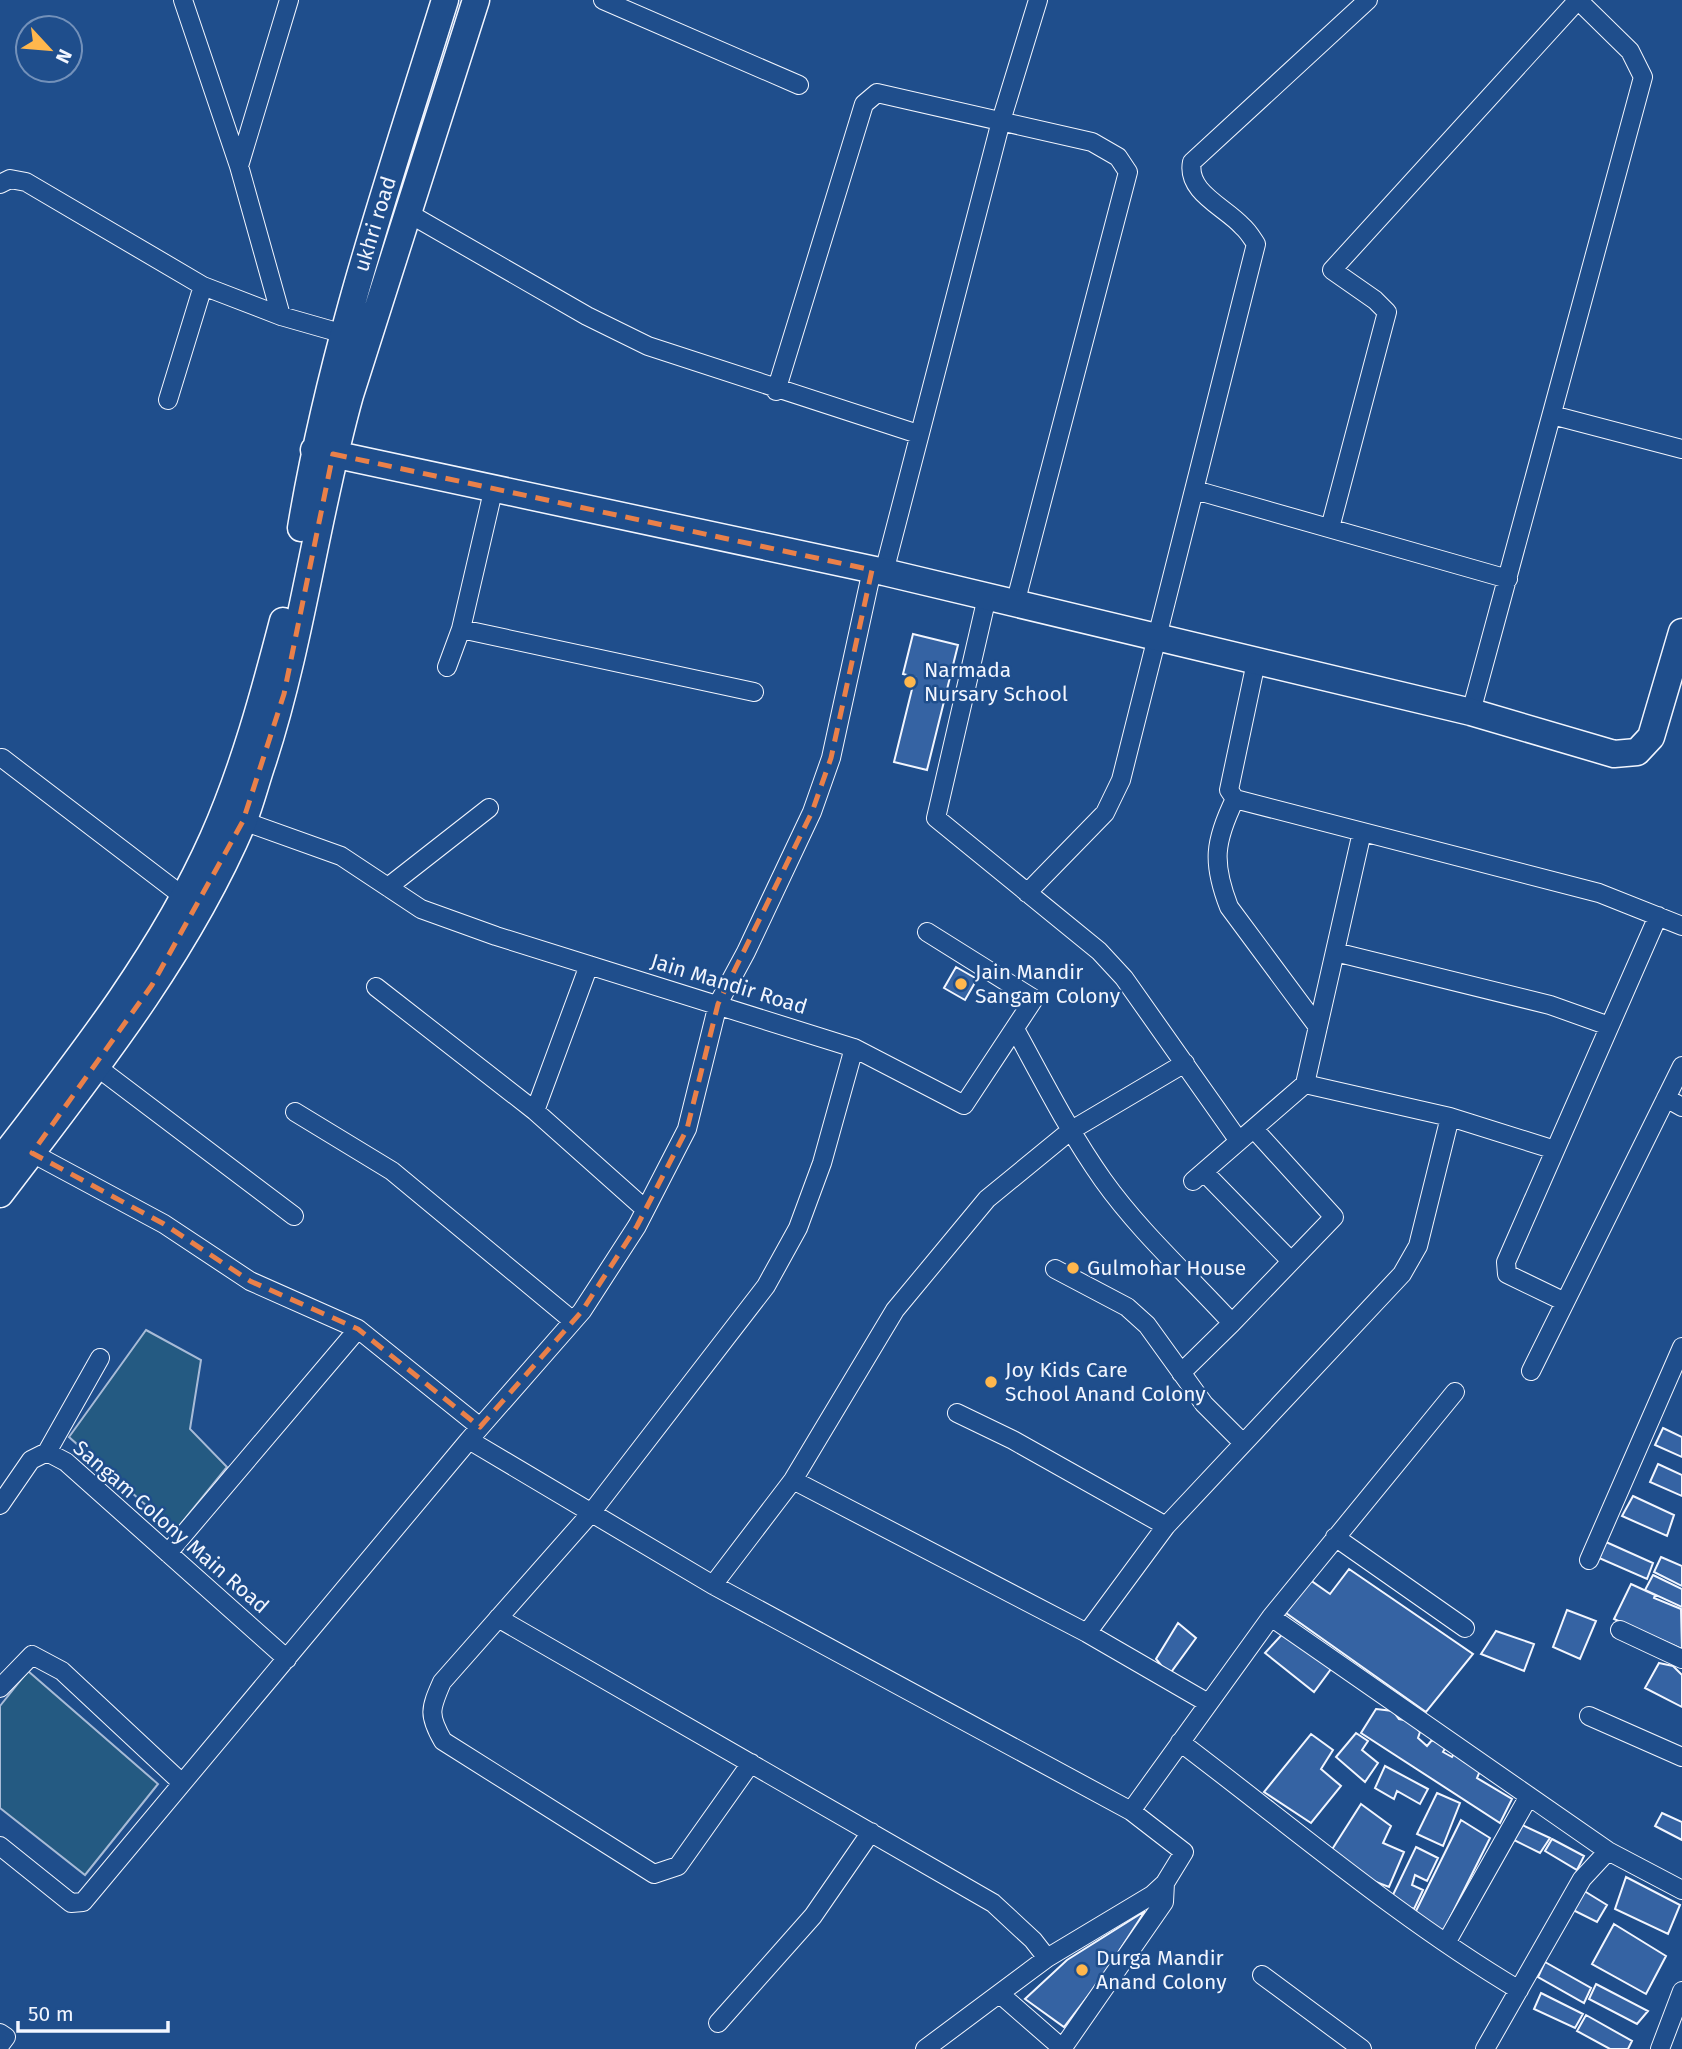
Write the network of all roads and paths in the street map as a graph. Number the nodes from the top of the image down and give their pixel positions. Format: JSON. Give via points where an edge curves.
{"nodes":[{"id":1,"x":183,"y":0,"type":"edge"},
{"id":2,"x":289,"y":0,"type":"edge"},
{"id":3,"x":445,"y":0,"type":"edge"},
{"id":4,"x":477,"y":0,"type":"edge"},
{"id":5,"x":603,"y":0,"type":"edge"},
{"id":6,"x":1038,"y":0,"type":"edge"},
{"id":7,"x":1368,"y":0,"type":"edge"},
{"id":8,"x":1578,"y":0,"type":"edge"},
{"id":9,"x":799,"y":85,"type":"dead end"},
{"id":10,"x":1001,"y":121,"type":"junction"},
{"id":11,"x":239,"y":166,"type":"junction"},
{"id":12,"x":0,"y":184,"type":"edge"},
{"id":13,"x":408,"y":213,"type":"junction"},
{"id":14,"x":203,"y":286,"type":"junction"},
{"id":15,"x":281,"y":316,"type":"junction"},
{"id":16,"x":344,"y":334,"type":"junction"},
{"id":17,"x":776,"y":391,"type":"junction"},
{"id":18,"x":168,"y":400,"type":"dead end"},
{"id":19,"x":1552,"y":415,"type":"junction"},
{"id":20,"x":918,"y":434,"type":"junction"},
{"id":21,"x":1682,"y":449,"type":"edge"},
{"id":22,"x":324,"y":452,"type":"junction"},
{"id":23,"x":494,"y":487,"type":"junction"},
{"id":24,"x":1195,"y":490,"type":"junction"},
{"id":25,"x":1330,"y":528,"type":"junction"},
{"id":26,"x":878,"y":571,"type":"junction"},
{"id":27,"x":1508,"y":579,"type":"junction"},
{"id":28,"x":987,"y":597,"type":"junction"},
{"id":29,"x":1015,"y":604,"type":"junction"},
{"id":30,"x":461,"y":629,"type":"junction"},
{"id":31,"x":1682,"y":632,"type":"edge"},
{"id":32,"x":1158,"y":639,"type":"junction"},
{"id":33,"x":1256,"y":662,"type":"junction"},
{"id":34,"x":447,"y":667,"type":"dead end"},
{"id":35,"x":754,"y":692,"type":"dead end"},
{"id":36,"x":1471,"y":712,"type":"junction"},
{"id":37,"x":2,"y":758,"type":"edge"},
{"id":38,"x":1235,"y":799,"type":"junction"},
{"id":39,"x":489,"y":808,"type":"dead end"},
{"id":40,"x":243,"y":821,"type":"junction"},
{"id":41,"x":1362,"y":832,"type":"junction"},
{"id":42,"x":388,"y":887,"type":"junction"},
{"id":43,"x":1027,"y":893,"type":"junction"},
{"id":44,"x":184,"y":897,"type":"junction"},
{"id":45,"x":1658,"y":916,"type":"junction"},
{"id":46,"x":1682,"y":926,"type":"edge"},
{"id":47,"x":927,"y":932,"type":"dead end"},
{"id":48,"x":1335,"y":953,"type":"junction"},
{"id":49,"x":589,"y":965,"type":"junction"},
{"id":50,"x":376,"y":988,"type":"dead end"},
{"id":51,"x":718,"y":1004,"type":"junction"},
{"id":52,"x":1609,"y":1026,"type":"junction"},
{"id":53,"x":1318,"y":1027,"type":"junction"},
{"id":54,"x":1015,"y":1029,"type":"junction"},
{"id":55,"x":854,"y":1048,"type":"junction"},
{"id":56,"x":1185,"y":1063,"type":"junction"},
{"id":57,"x":1682,"y":1066,"type":"edge"},
{"id":58,"x":97,"y":1067,"type":"junction"},
{"id":59,"x":1306,"y":1084,"type":"junction"},
{"id":60,"x":1674,"y":1102,"type":"edge"},
{"id":61,"x":535,"y":1111,"type":"junction"},
{"id":62,"x":295,"y":1112,"type":"dead end"},
{"id":63,"x":1450,"y":1117,"type":"junction"},
{"id":64,"x":1254,"y":1129,"type":"junction"},
{"id":65,"x":1070,"y":1131,"type":"junction"},
{"id":66,"x":1239,"y":1142,"type":"junction"},
{"id":67,"x":1555,"y":1150,"type":"junction"},
{"id":68,"x":32,"y":1153,"type":"junction"},
{"id":69,"x":0,"y":1161,"type":"edge"},
{"id":70,"x":0,"y":1194,"type":"edge"},
{"id":71,"x":645,"y":1209,"type":"junction"},
{"id":72,"x":294,"y":1216,"type":"dead end"},
{"id":73,"x":1291,"y":1261,"type":"junction"},
{"id":74,"x":1055,"y":1269,"type":"dead end"},
{"id":75,"x":1565,"y":1302,"type":"junction"},
{"id":76,"x":573,"y":1321,"type":"junction"},
{"id":77,"x":1232,"y":1322,"type":"junction"},
{"id":78,"x":358,"y":1329,"type":"junction"},
{"id":79,"x":1682,"y":1348,"type":"edge"},
{"id":80,"x":100,"y":1358,"type":"dead end"},
{"id":81,"x":1531,"y":1371,"type":"dead end"},
{"id":82,"x":1181,"y":1373,"type":"junction"},
{"id":83,"x":1455,"y":1392,"type":"dead end"},
{"id":84,"x":957,"y":1413,"type":"dead end"},
{"id":85,"x":475,"y":1433,"type":"junction"},
{"id":86,"x":1242,"y":1442,"type":"junction"},
{"id":87,"x":47,"y":1452,"type":"junction"},
{"id":88,"x":793,"y":1479,"type":"junction"},
{"id":89,"x":0,"y":1505,"type":"edge"},
{"id":90,"x":591,"y":1513,"type":"junction"},
{"id":91,"x":1166,"y":1526,"type":"junction"},
{"id":92,"x":1335,"y":1537,"type":"junction"},
{"id":93,"x":167,"y":1553,"type":"junction"},
{"id":94,"x":1589,"y":1560,"type":"dead end"},
{"id":95,"x":713,"y":1586,"type":"junction"},
{"id":96,"x":1271,"y":1617,"type":"junction"},
{"id":97,"x":498,"y":1618,"type":"junction"},
{"id":98,"x":1465,"y":1628,"type":"dead end"},
{"id":99,"x":1620,"y":1630,"type":"dead end"},
{"id":100,"x":1087,"y":1633,"type":"junction"},
{"id":101,"x":287,"y":1659,"type":"junction"},
{"id":102,"x":1682,"y":1659,"type":"edge"},
{"id":103,"x":0,"y":1688,"type":"edge"},
{"id":104,"x":1208,"y":1703,"type":"junction"},
{"id":105,"x":1589,"y":1716,"type":"dead end"},
{"id":106,"x":1180,"y":1742,"type":"junction"},
{"id":107,"x":1682,"y":1756,"type":"edge"},
{"id":108,"x":751,"y":1763,"type":"junction"},
{"id":109,"x":183,"y":1783,"type":"junction"},
{"id":110,"x":1529,"y":1796,"type":"junction"},
{"id":111,"x":1131,"y":1811,"type":"junction"},
{"id":112,"x":871,"y":1832,"type":"junction"},
{"id":113,"x":0,"y":1846,"type":"edge"},
{"id":114,"x":1608,"y":1851,"type":"junction"},
{"id":115,"x":1165,"y":1883,"type":"junction"},
{"id":116,"x":1682,"y":1890,"type":"edge"},
{"id":117,"x":1446,"y":1943,"type":"junction"},
{"id":118,"x":1047,"y":1958,"type":"junction"},
{"id":119,"x":1262,"y":1975,"type":"dead end"},
{"id":120,"x":1518,"y":1990,"type":"junction"},
{"id":121,"x":1682,"y":1991,"type":"edge"},
{"id":122,"x":999,"y":1994,"type":"junction"},
{"id":123,"x":718,"y":2023,"type":"dead end"},
{"id":124,"x":0,"y":2033,"type":"edge"},
{"id":125,"x":0,"y":2045,"type":"edge"},
{"id":126,"x":1357,"y":2048,"type":"edge"},
{"id":127,"x":925,"y":2049,"type":"edge"},
{"id":128,"x":1062,"y":2049,"type":"edge"},
{"id":129,"x":1485,"y":2049,"type":"edge"},
{"id":130,"x":1660,"y":2049,"type":"edge"}],
"edges":[{"from":1,"to":11,"type":"street"},
{"from":2,"to":11,"type":"street"},
{"from":3,"to":16,"type":"street","name":"ukhri road"},
{"from":4,"to":13,"type":"street"},
{"from":5,"to":9,"type":"street"},
{"from":6,"to":10,"type":"street"},
{"from":7,"to":24,"type":"street","via":[[1192,162],[1192,178],[1198,188],[1256,244]]},
{"from":8,"to":19,"type":"street","via":[[1630,51],[1643,77]]},
{"from":8,"to":25,"type":"street","via":[[1332,270],[1387,312]]},
{"from":10,"to":17,"type":"street","via":[[877,93],[864,104]]},
{"from":10,"to":20,"type":"street"},
{"from":10,"to":29,"type":"street","via":[[1092,142],[1118,157],[1128,172]]},
{"from":11,"to":15,"type":"street"},
{"from":12,"to":14,"type":"street","via":[[10,179],[26,183]]},
{"from":13,"to":17,"type":"street","via":[[648,346]]},
{"from":13,"to":22,"type":"street"},
{"from":14,"to":15,"type":"street"},
{"from":14,"to":18,"type":"street"},
{"from":15,"to":16,"type":"street"},
{"from":16,"to":22,"type":"street","name":"ukhri road"},
{"from":17,"to":20,"type":"street"},
{"from":19,"to":21,"type":"street"},
{"from":19,"to":27,"type":"street"},
{"from":20,"to":26,"type":"street"},
{"from":22,"to":23,"type":"street"},
{"from":22,"to":40,"type":"street","via":[[310,583],[284,694]]},
{"from":22,"to":44,"type":"street","via":[[262,697],[231,795]]},
{"from":23,"to":26,"type":"street"},
{"from":23,"to":30,"type":"street"},
{"from":24,"to":25,"type":"street"},
{"from":24,"to":32,"type":"street"},
{"from":25,"to":27,"type":"street"},
{"from":26,"to":28,"type":"street"},
{"from":26,"to":51,"type":"street","via":[[831,758],[812,811]]},
{"from":27,"to":36,"type":"street"},
{"from":28,"to":29,"type":"street"},
{"from":28,"to":43,"type":"street","via":[[936,818]]},
{"from":29,"to":32,"type":"street"},
{"from":30,"to":34,"type":"street"},
{"from":30,"to":35,"type":"street"},
{"from":31,"to":36,"type":"street","via":[[1651,737],[1637,752],[1614,754]]},
{"from":32,"to":33,"type":"street"},
{"from":32,"to":43,"type":"street","via":[[1121,780],[1105,813]]},
{"from":33,"to":36,"type":"street"},
{"from":33,"to":38,"type":"street","via":[[1229,790]]},
{"from":37,"to":44,"type":"street"},
{"from":38,"to":41,"type":"street"},
{"from":38,"to":53,"type":"street","via":[[1220,830],[1216,856],[1220,884],[1229,907]]},
{"from":39,"to":42,"type":"street"},
{"from":40,"to":42,"type":"street","name":"Jain Mandir Road","via":[[341,856]]},
{"from":40,"to":58,"type":"street","via":[[202,904]]},
{"from":41,"to":45,"type":"street","via":[[1600,893]]},
{"from":41,"to":48,"type":"street"},
{"from":42,"to":49,"type":"street","name":"Jain Mandir Road","via":[[421,909]]},
{"from":43,"to":56,"type":"street","via":[[1099,951]]},
{"from":44,"to":69,"type":"street","via":[[125,989]]},
{"from":45,"to":46,"type":"street"},
{"from":45,"to":52,"type":"street"},
{"from":47,"to":54,"type":"street","name":"Jain Mandir Road","via":[[1034,999]]},
{"from":48,"to":52,"type":"street","via":[[1550,1005]]},
{"from":48,"to":53,"type":"street"},
{"from":49,"to":51,"type":"street","name":"Jain Mandir Road"},
{"from":49,"to":61,"type":"street"},
{"from":50,"to":61,"type":"street"},
{"from":51,"to":55,"type":"street","name":"Jain Mandir Road"},
{"from":51,"to":71,"type":"street","via":[[687,1129]]},
{"from":52,"to":67,"type":"street"},
{"from":53,"to":59,"type":"street"},
{"from":54,"to":55,"type":"street","name":"Jain Mandir Road","via":[[964,1105]]},
{"from":54,"to":65,"type":"street"},
{"from":55,"to":90,"type":"street","via":[[803,1215],[766,1286]]},
{"from":56,"to":65,"type":"street"},
{"from":56,"to":66,"type":"street"},
{"from":57,"to":60,"type":"street"},
{"from":58,"to":68,"type":"street"},
{"from":58,"to":72,"type":"street"},
{"from":59,"to":63,"type":"street"},
{"from":59,"to":64,"type":"street"},
{"from":60,"to":75,"type":"street"},
{"from":61,"to":71,"type":"street"},
{"from":62,"to":76,"type":"street","via":[[392,1171]]},
{"from":63,"to":67,"type":"street"},
{"from":63,"to":86,"type":"street","via":[[1418,1246],[1402,1274]]},
{"from":64,"to":66,"type":"street"},
{"from":64,"to":73,"type":"street","via":[[1334,1217]]},
{"from":65,"to":77,"type":"street","via":[[1125,1209]]},
{"from":65,"to":88,"type":"street","via":[[987,1199],[895,1310]]},
{"from":66,"to":73,"type":"street","via":[[1199,1177]]},
{"from":67,"to":75,"type":"street","via":[[1506,1262],[1507,1274]]},
{"from":68,"to":70,"type":"street"},
{"from":68,"to":78,"type":"street","via":[[164,1224],[250,1281]]},
{"from":71,"to":76,"type":"street"},
{"from":73,"to":77,"type":"street"},
{"from":74,"to":82,"type":"street","via":[[1127,1307],[1147,1325]]},
{"from":75,"to":81,"type":"street"},
{"from":76,"to":85,"type":"street"},
{"from":77,"to":82,"type":"street"},
{"from":78,"to":85,"type":"street"},
{"from":78,"to":93,"type":"street"},
{"from":79,"to":94,"type":"street"},
{"from":80,"to":87,"type":"street"},
{"from":82,"to":86,"type":"street"},
{"from":83,"to":92,"type":"street"},
{"from":84,"to":91,"type":"street"},
{"from":85,"to":90,"type":"street"},
{"from":85,"to":101,"type":"street"},
{"from":86,"to":91,"type":"street"},
{"from":87,"to":89,"type":"street","name":"Sangam Colony Main Road","via":[[31,1460]]},
{"from":87,"to":93,"type":"street","name":"Sangam Colony Main Road","via":[[66,1462]]},
{"from":88,"to":95,"type":"street"},
{"from":88,"to":100,"type":"street"},
{"from":90,"to":95,"type":"street"},
{"from":90,"to":97,"type":"street"},
{"from":91,"to":100,"type":"street"},
{"from":92,"to":96,"type":"street"},
{"from":92,"to":98,"type":"street"},
{"from":93,"to":101,"type":"street","name":"Sangam Colony Main Road"},
{"from":95,"to":111,"type":"street"},
{"from":96,"to":104,"type":"street"},
{"from":96,"to":110,"type":"street"},
{"from":97,"to":108,"type":"street"},
{"from":97,"to":108,"type":"street","via":[[442,1682],[432,1703],[431,1720],[443,1741],[654,1874],[678,1866]]},
{"from":99,"to":102,"type":"street"},
{"from":100,"to":104,"type":"street"},
{"from":101,"to":109,"type":"street"},
{"from":103,"to":109,"type":"street","via":[[32,1655],[62,1671]]},
{"from":104,"to":106,"type":"street"},
{"from":105,"to":107,"type":"street"},
{"from":106,"to":111,"type":"street"},
{"from":106,"to":117,"type":"street"},
{"from":108,"to":112,"type":"street"},
{"from":109,"to":113,"type":"street","via":[[83,1902],[71,1903]]},
{"from":110,"to":114,"type":"street"},
{"from":110,"to":117,"type":"street"},
{"from":111,"to":115,"type":"street","via":[[1184,1852]]},
{"from":112,"to":118,"type":"street","via":[[993,1903]]},
{"from":112,"to":123,"type":"street","via":[[813,1916]]},
{"from":114,"to":116,"type":"street"},
{"from":114,"to":120,"type":"street","via":[[1582,1879]]},
{"from":115,"to":118,"type":"street"},
{"from":115,"to":128,"type":"street","via":[[1164,1902]]},
{"from":117,"to":120,"type":"street"},
{"from":118,"to":122,"type":"street"},
{"from":119,"to":126,"type":"street"},
{"from":120,"to":129,"type":"street"},
{"from":121,"to":130,"type":"street"},
{"from":122,"to":127,"type":"street"},
{"from":122,"to":128,"type":"street"},
{"from":124,"to":125,"type":"street","via":[[6,2037]]}]}
